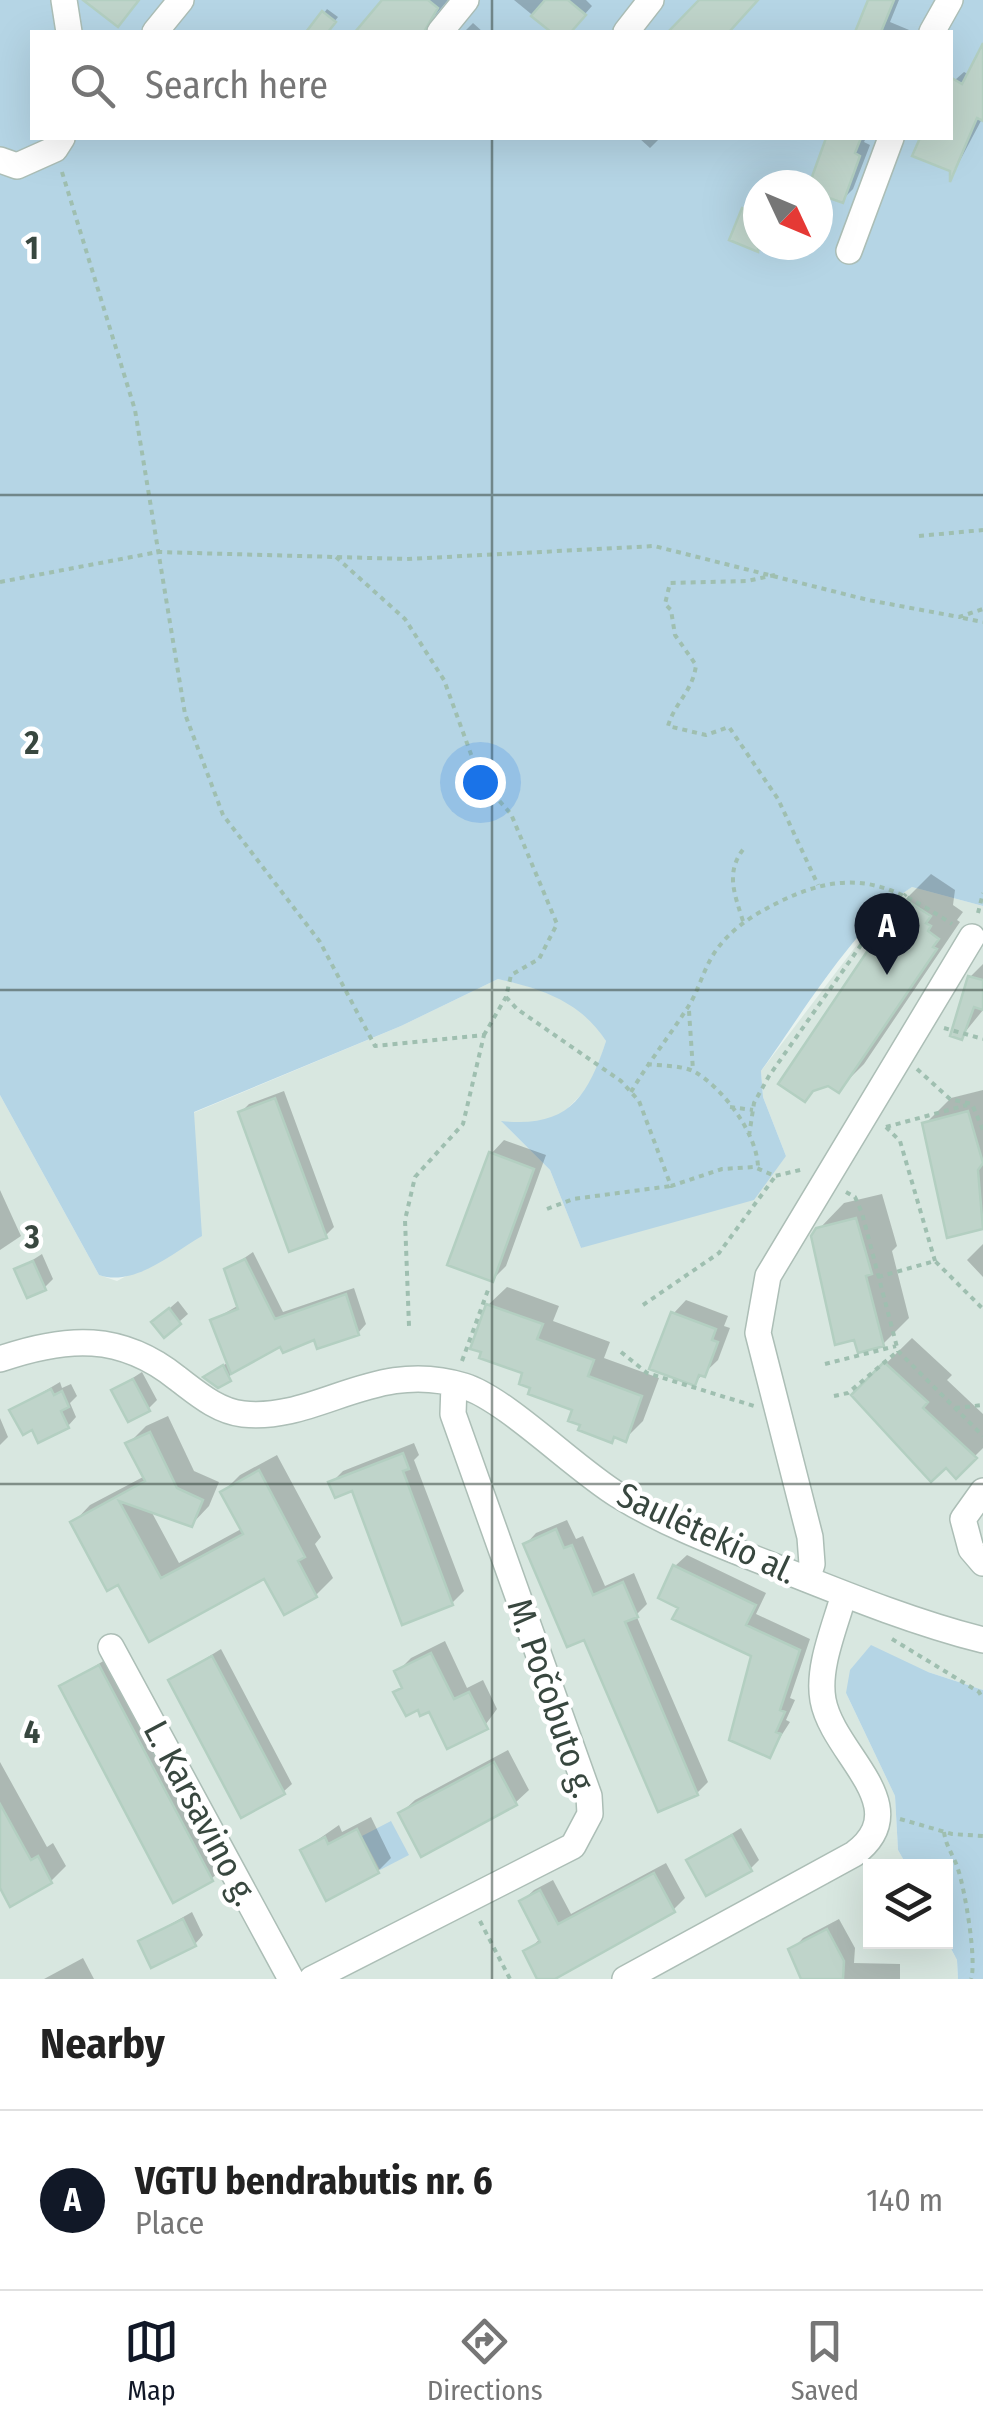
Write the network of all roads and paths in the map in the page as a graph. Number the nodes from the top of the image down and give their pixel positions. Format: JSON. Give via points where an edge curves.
{"nodes":[{"id":1,"x":64,"y":0,"type":"edge"},
{"id":2,"x":182,"y":0,"type":"edge"},
{"id":3,"x":466,"y":0,"type":"edge"},
{"id":4,"x":651,"y":0,"type":"edge"},
{"id":5,"x":950,"y":0,"type":"edge"},
{"id":6,"x":69,"y":30,"type":"edge"},
{"id":7,"x":157,"y":30,"type":"edge"},
{"id":8,"x":442,"y":30,"type":"edge"},
{"id":9,"x":628,"y":30,"type":"edge"},
{"id":10,"x":933,"y":30,"type":"edge"},
{"id":11,"x":891,"y":140,"type":"edge"},
{"id":12,"x":58,"y":143,"type":"edge"},
{"id":13,"x":0,"y":160,"type":"edge"},
{"id":14,"x":849,"y":250,"type":"dead end"},
{"id":15,"x":983,"y":530,"type":"edge"},
{"id":16,"x":919,"y":536,"type":"dead end"},
{"id":17,"x":158,"y":552,"type":"junction"},
{"id":18,"x":336,"y":557,"type":"junction"},
{"id":19,"x":777,"y":575,"type":"junction"},
{"id":20,"x":0,"y":582,"type":"edge"},
{"id":21,"x":983,"y":609,"type":"edge"},
{"id":22,"x":959,"y":617,"type":"junction"},
{"id":23,"x":983,"y":622,"type":"edge"},
{"id":24,"x":745,"y":847,"type":"dead end"},
{"id":25,"x":818,"y":886,"type":"junction"},
{"id":26,"x":906,"y":894,"type":"junction"},
{"id":27,"x":743,"y":921,"type":"junction"},
{"id":28,"x":972,"y":937,"type":"joint"},
{"id":29,"x":506,"y":997,"type":"junction"},
{"id":30,"x":688,"y":1008,"type":"junction"},
{"id":31,"x":921,"y":1021,"type":"junction"},
{"id":32,"x":484,"y":1035,"type":"junction"},
{"id":33,"x":983,"y":1038,"type":"edge"},
{"id":34,"x":898,"y":1060,"type":"junction"},
{"id":35,"x":648,"y":1064,"type":"junction"},
{"id":36,"x":693,"y":1070,"type":"junction"},
{"id":37,"x":631,"y":1092,"type":"junction"},
{"id":38,"x":972,"y":1104,"type":"junction"},
{"id":39,"x":730,"y":1106,"type":"junction"},
{"id":40,"x":753,"y":1110,"type":"junction"},
{"id":41,"x":886,"y":1127,"type":"dead end"},
{"id":42,"x":983,"y":1130,"type":"edge"},
{"id":43,"x":749,"y":1136,"type":"junction"},
{"id":44,"x":900,"y":1141,"type":"dead end"},
{"id":45,"x":758,"y":1170,"type":"junction"},
{"id":46,"x":775,"y":1176,"type":"junction"},
{"id":47,"x":824,"y":1182,"type":"junction"},
{"id":48,"x":672,"y":1186,"type":"junction"},
{"id":49,"x":547,"y":1209,"type":"dead end"},
{"id":50,"x":935,"y":1261,"type":"junction"},
{"id":51,"x":878,"y":1277,"type":"junction"},
{"id":52,"x":488,"y":1290,"type":"dead end"},
{"id":53,"x":643,"y":1305,"type":"dead end"},
{"id":54,"x":983,"y":1309,"type":"edge"},
{"id":55,"x":409,"y":1326,"type":"dead end"},
{"id":56,"x":897,"y":1348,"type":"junction"},
{"id":57,"x":621,"y":1352,"type":"dead end"},
{"id":58,"x":0,"y":1359,"type":"edge"},
{"id":59,"x":826,"y":1364,"type":"dead end"},
{"id":60,"x":454,"y":1384,"type":"junction"},
{"id":61,"x":834,"y":1396,"type":"dead end"},
{"id":62,"x":983,"y":1405,"type":"edge"},
{"id":63,"x":955,"y":1408,"type":"junction"},
{"id":64,"x":777,"y":1410,"type":"junction"},
{"id":65,"x":983,"y":1436,"type":"edge"},
{"id":66,"x":983,"y":1491,"type":"edge"},
{"id":67,"x":983,"y":1563,"type":"edge"},
{"id":68,"x":807,"y":1579,"type":"junction"},
{"id":69,"x":844,"y":1594,"type":"junction"},
{"id":70,"x":884,"y":1634,"type":"dead end"},
{"id":71,"x":983,"y":1640,"type":"edge"},
{"id":72,"x":111,"y":1647,"type":"dead end"},
{"id":73,"x":983,"y":1699,"type":"edge"},
{"id":74,"x":880,"y":1814,"type":"junction"},
{"id":75,"x":944,"y":1832,"type":"junction"},
{"id":76,"x":983,"y":1836,"type":"edge"},
{"id":77,"x":469,"y":1899,"type":"junction"},
{"id":78,"x":983,"y":1948,"type":"edge"},
{"id":79,"x":975,"y":1954,"type":"junction"},
{"id":80,"x":292,"y":1979,"type":"edge"},
{"id":81,"x":312,"y":1979,"type":"edge"},
{"id":82,"x":510,"y":1979,"type":"edge"},
{"id":83,"x":625,"y":1979,"type":"edge"},
{"id":84,"x":971,"y":1979,"type":"edge"}],
"edges":[{"from":1,"to":6,"type":"street"},
{"from":2,"to":7,"type":"street"},
{"from":3,"to":8,"type":"street"},
{"from":4,"to":9,"type":"street"},
{"from":5,"to":10,"type":"street"},
{"from":11,"to":14,"type":"street"},
{"from":12,"to":13,"type":"street","via":[[17,166]]},
{"from":12,"to":17,"type":"path","via":[[135,410]]},
{"from":15,"to":16,"type":"path"},
{"from":17,"to":18,"type":"path"},
{"from":17,"to":20,"type":"path"},
{"from":17,"to":32,"type":"path","via":[[185,714],[223,815],[320,942],[374,1046]]},
{"from":18,"to":19,"type":"path","via":[[654,546]]},
{"from":18,"to":29,"type":"path","via":[[405,619],[444,680],[480,779],[511,814],[557,924],[539,960],[511,975]]},
{"from":19,"to":22,"type":"path"},
{"from":19,"to":25,"type":"path","via":[[670,583],[665,604],[675,635],[696,665],[694,686],[674,706],[668,726],[706,735],[728,727],[778,799]]},
{"from":21,"to":22,"type":"path"},
{"from":22,"to":23,"type":"path"},
{"from":24,"to":27,"type":"path","via":[[732,879]]},
{"from":25,"to":26,"type":"path","via":[[845,880]]},
{"from":25,"to":27,"type":"path"},
{"from":26,"to":28,"type":"path"},
{"from":26,"to":40,"type":"path","via":[[857,951],[769,1076]]},
{"from":27,"to":30,"type":"path","via":[[697,981]]},
{"from":28,"to":31,"type":"street"},
{"from":29,"to":32,"type":"path"},
{"from":29,"to":37,"type":"path"},
{"from":30,"to":35,"type":"path"},
{"from":30,"to":36,"type":"path"},
{"from":31,"to":33,"type":"path"},
{"from":31,"to":34,"type":"street"},
{"from":32,"to":55,"type":"path","via":[[463,1124],[415,1177],[405,1220]]},
{"from":34,"to":38,"type":"path","via":[[950,1099]]},
{"from":34,"to":47,"type":"street"},
{"from":35,"to":36,"type":"path"},
{"from":35,"to":37,"type":"path"},
{"from":36,"to":39,"type":"path"},
{"from":37,"to":48,"type":"path"},
{"from":38,"to":41,"type":"path"},
{"from":38,"to":42,"type":"path"},
{"from":39,"to":40,"type":"path"},
{"from":39,"to":43,"type":"path"},
{"from":40,"to":43,"type":"path"},
{"from":43,"to":45,"type":"path"},
{"from":44,"to":50,"type":"path"},
{"from":45,"to":46,"type":"path"},
{"from":45,"to":48,"type":"path","via":[[722,1170]]},
{"from":46,"to":47,"type":"path","via":[[805,1168]]},
{"from":46,"to":53,"type":"path","via":[[720,1253]]},
{"from":47,"to":51,"type":"path","via":[[855,1197]]},
{"from":47,"to":64,"type":"street","via":[[768,1276],[758,1334]]},
{"from":48,"to":49,"type":"path","via":[[573,1199]]},
{"from":50,"to":51,"type":"path"},
{"from":50,"to":54,"type":"path"},
{"from":51,"to":56,"type":"path"},
{"from":52,"to":60,"type":"path"},
{"from":56,"to":59,"type":"path"},
{"from":56,"to":61,"type":"path","via":[[848,1393]]},
{"from":56,"to":63,"type":"path"},
{"from":57,"to":64,"type":"path","via":[[647,1373],[737,1404]]},
{"from":58,"to":60,"type":"street","via":[[101,1341],[153,1358],[204,1398],[242,1414],[383,1380]]},
{"from":60,"to":68,"type":"street","name":"Saulėtekio al.","via":[[491,1401],[620,1497]]},
{"from":60,"to":77,"type":"street","name":"M. Počobuto g.","via":[[453,1414],[590,1814],[573,1846]]},
{"from":62,"to":63,"type":"path"},
{"from":63,"to":65,"type":"path"},
{"from":64,"to":68,"type":"street","via":[[810,1537]]},
{"from":66,"to":67,"type":"street","via":[[963,1519],[971,1550]]},
{"from":68,"to":69,"type":"street","name":"Saulėtekio al."},
{"from":69,"to":71,"type":"street","name":"Saulėtekio al."},
{"from":69,"to":74,"type":"street","via":[[821,1680],[823,1701]]},
{"from":70,"to":73,"type":"path"},
{"from":72,"to":80,"type":"street","name":"L. Karsavino g."},
{"from":74,"to":75,"type":"path"},
{"from":74,"to":83,"type":"street","via":[[869,1843],[854,1854]]},
{"from":75,"to":76,"type":"path"},
{"from":75,"to":79,"type":"path"},
{"from":77,"to":81,"type":"street","name":"M. Počobuto g."},
{"from":77,"to":82,"type":"path"},
{"from":78,"to":79,"type":"path"},
{"from":79,"to":84,"type":"path"}]}
